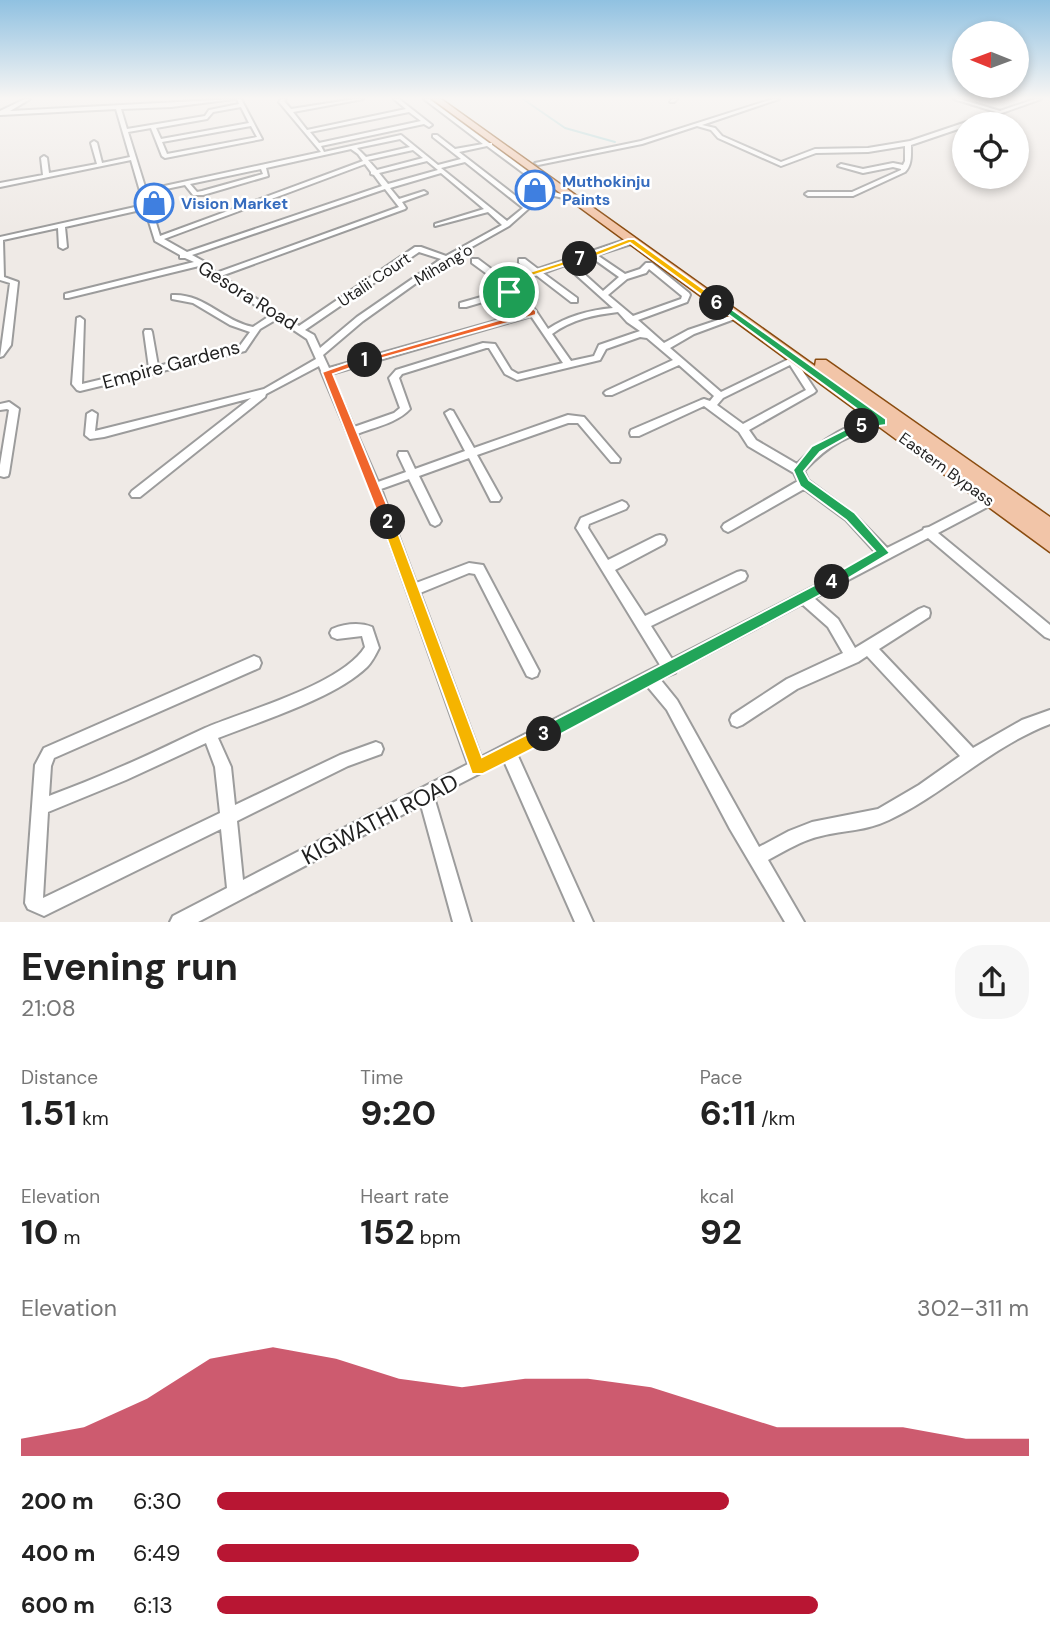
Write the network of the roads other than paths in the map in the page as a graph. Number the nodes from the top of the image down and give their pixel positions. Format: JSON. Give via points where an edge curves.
{"nodes":[{"id":1,"x":130,"y":142,"type":"edge"},
{"id":2,"x":159,"y":142,"type":"edge"},
{"id":3,"x":240,"y":142,"type":"edge"},
{"id":4,"x":316,"y":142,"type":"edge"},
{"id":5,"x":334,"y":142,"type":"edge"},
{"id":6,"x":376,"y":142,"type":"edge"},
{"id":7,"x":407,"y":142,"type":"edge"},
{"id":8,"x":443,"y":142,"type":"edge"},
{"id":9,"x":495,"y":142,"type":"edge"},
{"id":10,"x":642,"y":142,"type":"edge"},
{"id":11,"x":731,"y":142,"type":"edge"},
{"id":12,"x":914,"y":142,"type":"edge"},
{"id":13,"x":94,"y":143,"type":"dead end"},
{"id":14,"x":491,"y":143,"type":"joint"},
{"id":15,"x":908,"y":144,"type":"junction"},
{"id":16,"x":318,"y":145,"type":"junction"},
{"id":17,"x":351,"y":147,"type":"junction"},
{"id":18,"x":415,"y":148,"type":"junction"},
{"id":19,"x":455,"y":151,"type":"junction"},
{"id":20,"x":324,"y":153,"type":"junction"},
{"id":21,"x":44,"y":158,"type":"dead end"},
{"id":22,"x":134,"y":158,"type":"junction"},
{"id":23,"x":428,"y":159,"type":"junction"},
{"id":24,"x":365,"y":160,"type":"junction"},
{"id":25,"x":466,"y":160,"type":"junction"},
{"id":26,"x":100,"y":165,"type":"junction"},
{"id":27,"x":841,"y":166,"type":"dead end"},
{"id":28,"x":263,"y":167,"type":"junction"},
{"id":29,"x":906,"y":168,"type":"junction"},
{"id":30,"x":439,"y":169,"type":"junction"},
{"id":31,"x":534,"y":170,"type":"junction"},
{"id":32,"x":373,"y":173,"type":"junction"},
{"id":33,"x":46,"y":176,"type":"junction"},
{"id":34,"x":186,"y":183,"type":"junction"},
{"id":35,"x":0,"y":185,"type":"edge"},
{"id":36,"x":386,"y":186,"type":"junction"},
{"id":37,"x":551,"y":189,"type":"junction"},
{"id":38,"x":144,"y":192,"type":"junction"},
{"id":39,"x":424,"y":193,"type":"dead end"},
{"id":40,"x":808,"y":194,"type":"dead end"},
{"id":41,"x":398,"y":201,"type":"junction"},
{"id":42,"x":148,"y":206,"type":"junction"},
{"id":43,"x":526,"y":207,"type":"junction"},
{"id":44,"x":488,"y":210,"type":"junction"},
{"id":45,"x":61,"y":225,"type":"junction"},
{"id":46,"x":437,"y":225,"type":"dead end"},
{"id":47,"x":507,"y":225,"type":"junction"},
{"id":48,"x":158,"y":239,"type":"junction"},
{"id":49,"x":0,"y":240,"type":"edge"},
{"id":50,"x":631,"y":240,"type":"junction"},
{"id":51,"x":63,"y":247,"type":"dead end"},
{"id":52,"x":593,"y":255,"type":"junction"},
{"id":53,"x":183,"y":256,"type":"junction"},
{"id":54,"x":449,"y":259,"type":"junction"},
{"id":55,"x":475,"y":261,"type":"dead end"},
{"id":56,"x":522,"y":261,"type":"dead end"},
{"id":57,"x":200,"y":263,"type":"junction"},
{"id":58,"x":568,"y":264,"type":"junction"},
{"id":59,"x":541,"y":273,"type":"junction"},
{"id":60,"x":215,"y":276,"type":"junction"},
{"id":61,"x":0,"y":277,"type":"edge"},
{"id":62,"x":624,"y":277,"type":"junction"},
{"id":63,"x":502,"y":282,"type":"junction"},
{"id":64,"x":509,"y":292,"type":"junction"},
{"id":65,"x":702,"y":292,"type":"junction"},
{"id":66,"x":603,"y":295,"type":"junction"},
{"id":67,"x":68,"y":296,"type":"dead end"},
{"id":68,"x":175,"y":297,"type":"dead end"},
{"id":69,"x":686,"y":298,"type":"junction"},
{"id":70,"x":574,"y":300,"type":"dead end"},
{"id":71,"x":463,"y":305,"type":"dead end"},
{"id":72,"x":617,"y":310,"type":"junction"},
{"id":73,"x":533,"y":313,"type":"junction"},
{"id":74,"x":277,"y":315,"type":"junction"},
{"id":75,"x":736,"y":317,"type":"junction"},
{"id":76,"x":80,"y":320,"type":"dead end"},
{"id":77,"x":630,"y":320,"type":"junction"},
{"id":78,"x":302,"y":328,"type":"junction"},
{"id":79,"x":254,"y":330,"type":"junction"},
{"id":80,"x":148,"y":332,"type":"dead end"},
{"id":81,"x":547,"y":334,"type":"junction"},
{"id":82,"x":648,"y":335,"type":"junction"},
{"id":83,"x":664,"y":347,"type":"junction"},
{"id":84,"x":0,"y":354,"type":"edge"},
{"id":85,"x":323,"y":362,"type":"junction"},
{"id":86,"x":680,"y":362,"type":"junction"},
{"id":87,"x":797,"y":362,"type":"junction"},
{"id":88,"x":569,"y":365,"type":"junction"},
{"id":89,"x":153,"y":369,"type":"junction"},
{"id":90,"x":267,"y":391,"type":"junction"},
{"id":91,"x":609,"y":393,"type":"dead end"},
{"id":92,"x":720,"y":396,"type":"junction"},
{"id":93,"x":711,"y":406,"type":"junction"},
{"id":94,"x":0,"y":407,"type":"edge"},
{"id":95,"x":450,"y":413,"type":"dead end"},
{"id":96,"x":92,"y":414,"type":"dead end"},
{"id":97,"x":882,"y":422,"type":"junction"},
{"id":98,"x":743,"y":429,"type":"junction"},
{"id":99,"x":352,"y":432,"type":"junction"},
{"id":100,"x":635,"y":433,"type":"dead end"},
{"id":101,"x":472,"y":453,"type":"junction"},
{"id":102,"x":403,"y":455,"type":"dead end"},
{"id":103,"x":615,"y":459,"type":"dead end"},
{"id":104,"x":798,"y":470,"type":"junction"},
{"id":105,"x":4,"y":472,"type":"dead end"},
{"id":106,"x":411,"y":474,"type":"junction"},
{"id":107,"x":804,"y":483,"type":"junction"},
{"id":108,"x":375,"y":487,"type":"junction"},
{"id":109,"x":135,"y":494,"type":"dead end"},
{"id":110,"x":495,"y":498,"type":"dead end"},
{"id":111,"x":989,"y":500,"type":"junction"},
{"id":112,"x":622,"y":506,"type":"dead end"},
{"id":113,"x":435,"y":521,"type":"dead end"},
{"id":114,"x":728,"y":527,"type":"dead end"},
{"id":115,"x":1050,"y":527,"type":"edge"},
{"id":116,"x":928,"y":531,"type":"junction"},
{"id":117,"x":660,"y":540,"type":"dead end"},
{"id":118,"x":1050,"y":544,"type":"edge"},
{"id":119,"x":884,"y":553,"type":"junction"},
{"id":120,"x":608,"y":570,"type":"junction"},
{"id":121,"x":741,"y":576,"type":"dead end"},
{"id":122,"x":413,"y":590,"type":"junction"},
{"id":123,"x":804,"y":598,"type":"junction"},
{"id":124,"x":924,"y":613,"type":"dead end"},
{"id":125,"x":642,"y":624,"type":"junction"},
{"id":126,"x":337,"y":633,"type":"dead end"},
{"id":127,"x":1050,"y":633,"type":"edge"},
{"id":128,"x":869,"y":648,"type":"junction"},
{"id":129,"x":853,"y":657,"type":"junction"},
{"id":130,"x":254,"y":663,"type":"dead end"},
{"id":131,"x":670,"y":668,"type":"junction"},
{"id":132,"x":532,"y":671,"type":"dead end"},
{"id":133,"x":650,"y":678,"type":"junction"},
{"id":134,"x":1050,"y":717,"type":"edge"},
{"id":135,"x":737,"y":720,"type":"dead end"},
{"id":136,"x":209,"y":734,"type":"junction"},
{"id":137,"x":376,"y":749,"type":"dead end"},
{"id":138,"x":508,"y":752,"type":"junction"},
{"id":139,"x":971,"y":757,"type":"junction"},
{"id":140,"x":477,"y":768,"type":"junction"},
{"id":141,"x":426,"y":796,"type":"junction"},
{"id":142,"x":40,"y":807,"type":"junction"},
{"id":143,"x":230,"y":817,"type":"junction"},
{"id":144,"x":757,"y":857,"type":"junction"},
{"id":145,"x":236,"y":892,"type":"junction"},
{"id":146,"x":179,"y":922,"type":"edge"},
{"id":147,"x":462,"y":922,"type":"edge"},
{"id":148,"x":583,"y":922,"type":"edge"},
{"id":149,"x":795,"y":922,"type":"edge"}],
"edges":[{"from":1,"to":22,"type":"street"},
{"from":2,"to":3,"type":"street","via":[[164,155],[171,156]]},
{"from":4,"to":16,"type":"street"},
{"from":5,"to":16,"type":"street"},
{"from":6,"to":17,"type":"street"},
{"from":7,"to":18,"type":"street"},
{"from":8,"to":19,"type":"street"},
{"from":9,"to":31,"type":"main road","name":"Eastern Bypass"},
{"from":10,"to":31,"type":"street"},
{"from":11,"to":15,"type":"street","via":[[781,164],[815,151]]},
{"from":12,"to":15,"type":"street"},
{"from":13,"to":26,"type":"street"},
{"from":14,"to":19,"type":"street"},
{"from":14,"to":31,"type":"main road","name":"Eastern Bypass"},
{"from":15,"to":29,"type":"street"},
{"from":16,"to":20,"type":"street"},
{"from":17,"to":20,"type":"street"},
{"from":17,"to":24,"type":"street"},
{"from":18,"to":23,"type":"street"},
{"from":18,"to":24,"type":"street"},
{"from":19,"to":25,"type":"street"},
{"from":20,"to":28,"type":"street"},
{"from":21,"to":33,"type":"street"},
{"from":22,"to":26,"type":"street"},
{"from":22,"to":38,"type":"street"},
{"from":23,"to":30,"type":"street"},
{"from":23,"to":32,"type":"street"},
{"from":24,"to":32,"type":"street"},
{"from":24,"to":48,"type":"street"},
{"from":25,"to":30,"type":"street"},
{"from":25,"to":43,"type":"street"},
{"from":26,"to":33,"type":"street"},
{"from":27,"to":29,"type":"street","via":[[863,172]]},
{"from":28,"to":34,"type":"street"},
{"from":28,"to":34,"type":"street","via":[[266,175],[203,193],[195,194]]},
{"from":29,"to":40,"type":"street","via":[[853,194]]},
{"from":30,"to":36,"type":"street"},
{"from":30,"to":44,"type":"street"},
{"from":31,"to":37,"type":"main road","name":"Eastern Bypass"},
{"from":31,"to":115,"type":"main road","name":"Eastern Bypass"},
{"from":32,"to":36,"type":"street"},
{"from":33,"to":35,"type":"street"},
{"from":34,"to":38,"type":"street"},
{"from":36,"to":41,"type":"street"},
{"from":36,"to":53,"type":"street"},
{"from":37,"to":43,"type":"street","name":"Mihang'o"},
{"from":37,"to":50,"type":"main road","name":"Eastern Bypass","via":[[573,198]]},
{"from":38,"to":42,"type":"street"},
{"from":39,"to":41,"type":"street"},
{"from":41,"to":60,"type":"street","via":[[402,209]]},
{"from":42,"to":45,"type":"street"},
{"from":42,"to":48,"type":"street"},
{"from":43,"to":47,"type":"street","name":"Mihang'o"},
{"from":44,"to":46,"type":"street"},
{"from":44,"to":47,"type":"street"},
{"from":45,"to":49,"type":"street"},
{"from":45,"to":51,"type":"street"},
{"from":47,"to":54,"type":"street","name":"Mihang'o"},
{"from":48,"to":53,"type":"street","name":"Gesora Road"},
{"from":49,"to":61,"type":"street"},
{"from":50,"to":52,"type":"street"},
{"from":50,"to":65,"type":"main road","name":"Eastern Bypass"},
{"from":52,"to":58,"type":"street"},
{"from":52,"to":62,"type":"street"},
{"from":53,"to":57,"type":"street","name":"Gesora Road"},
{"from":54,"to":78,"type":"street","name":"Utalii Court","via":[[418,249]]},
{"from":54,"to":85,"type":"street","name":"Mihang'o","via":[[360,319]]},
{"from":55,"to":63,"type":"street"},
{"from":56,"to":59,"type":"street"},
{"from":57,"to":60,"type":"street","name":"Gesora Road"},
{"from":57,"to":67,"type":"street"},
{"from":58,"to":59,"type":"street"},
{"from":58,"to":66,"type":"street"},
{"from":59,"to":63,"type":"street"},
{"from":59,"to":70,"type":"street"},
{"from":60,"to":74,"type":"street","name":"Gesora Road"},
{"from":61,"to":84,"type":"street","via":[[14,282],[7,345]]},
{"from":62,"to":66,"type":"street"},
{"from":62,"to":69,"type":"street","via":[[649,265]]},
{"from":63,"to":64,"type":"street"},
{"from":64,"to":71,"type":"street"},
{"from":64,"to":73,"type":"street"},
{"from":65,"to":69,"type":"street"},
{"from":65,"to":75,"type":"main road","name":"Eastern Bypass"},
{"from":66,"to":72,"type":"street"},
{"from":68,"to":79,"type":"street","via":[[192,299],[238,327]]},
{"from":69,"to":77,"type":"street"},
{"from":72,"to":77,"type":"street"},
{"from":72,"to":81,"type":"street","via":[[599,311]]},
{"from":73,"to":81,"type":"street"},
{"from":73,"to":85,"type":"street"},
{"from":74,"to":78,"type":"street","name":"Gesora Road"},
{"from":74,"to":79,"type":"street","name":"Empire Gardens"},
{"from":75,"to":83,"type":"street","via":[[691,331]]},
{"from":75,"to":87,"type":"main road","name":"Eastern Bypass"},
{"from":76,"to":89,"type":"street","name":"Empire Gardens","via":[[78,388]]},
{"from":77,"to":82,"type":"street"},
{"from":78,"to":85,"type":"street","name":"Gesora Road"},
{"from":79,"to":89,"type":"street","name":"Empire Gardens","via":[[242,349]]},
{"from":80,"to":89,"type":"street"},
{"from":81,"to":88,"type":"street"},
{"from":82,"to":83,"type":"street"},
{"from":82,"to":88,"type":"street","via":[[602,347],[597,358]]},
{"from":83,"to":86,"type":"street"},
{"from":85,"to":90,"type":"street"},
{"from":85,"to":99,"type":"street","name":"Gesora Road"},
{"from":86,"to":91,"type":"street"},
{"from":86,"to":92,"type":"street"},
{"from":87,"to":92,"type":"street"},
{"from":87,"to":97,"type":"main road","name":"Eastern Bypass"},
{"from":87,"to":98,"type":"street","via":[[811,391]]},
{"from":88,"to":99,"type":"street","via":[[513,377],[492,346],[486,345],[440,359],[396,373],[405,409]]},
{"from":90,"to":96,"type":"street","via":[[90,435]]},
{"from":90,"to":109,"type":"street"},
{"from":92,"to":93,"type":"street"},
{"from":93,"to":98,"type":"street"},
{"from":93,"to":100,"type":"street","via":[[704,402],[695,405]]},
{"from":94,"to":105,"type":"street","via":[[14,409]]},
{"from":95,"to":101,"type":"street"},
{"from":97,"to":104,"type":"street","via":[[865,424],[816,449]]},
{"from":97,"to":111,"type":"main road","name":"Eastern Bypass"},
{"from":98,"to":104,"type":"street","via":[[752,443]]},
{"from":99,"to":108,"type":"street","name":"Gesora Road"},
{"from":101,"to":103,"type":"street","via":[[575,418]]},
{"from":101,"to":106,"type":"street"},
{"from":101,"to":110,"type":"street"},
{"from":102,"to":106,"type":"street"},
{"from":104,"to":107,"type":"street"},
{"from":106,"to":108,"type":"street"},
{"from":106,"to":113,"type":"street"},
{"from":107,"to":114,"type":"street"},
{"from":107,"to":119,"type":"street","via":[[850,517]]},
{"from":108,"to":122,"type":"street","name":"Gesora Road"},
{"from":111,"to":116,"type":"street","name":"KIGWATHI ROAD"},
{"from":111,"to":118,"type":"main road","name":"Eastern Bypass"},
{"from":112,"to":120,"type":"street","via":[[585,521],[582,528]]},
{"from":116,"to":119,"type":"street","name":"KIGWATHI ROAD"},
{"from":116,"to":127,"type":"street"},
{"from":117,"to":120,"type":"street"},
{"from":119,"to":123,"type":"street","name":"KIGWATHI ROAD"},
{"from":120,"to":125,"type":"street"},
{"from":121,"to":125,"type":"street"},
{"from":122,"to":132,"type":"street","via":[[469,568],[479,569]]},
{"from":122,"to":140,"type":"street","name":"Gesora Road"},
{"from":123,"to":129,"type":"street","via":[[834,623]]},
{"from":123,"to":131,"type":"street","name":"KIGWATHI ROAD"},
{"from":124,"to":128,"type":"street"},
{"from":125,"to":131,"type":"street"},
{"from":126,"to":136,"type":"street","via":[[367,631],[372,648],[365,664],[306,697]]},
{"from":128,"to":129,"type":"street"},
{"from":128,"to":139,"type":"street"},
{"from":129,"to":135,"type":"street","via":[[792,684]]},
{"from":130,"to":142,"type":"street","via":[[55,748],[43,765]]},
{"from":131,"to":133,"type":"street","name":"KIGWATHI ROAD"},
{"from":133,"to":138,"type":"street","name":"KIGWATHI ROAD"},
{"from":133,"to":144,"type":"street","via":[[672,705]]},
{"from":134,"to":139,"type":"street"},
{"from":136,"to":142,"type":"street"},
{"from":136,"to":143,"type":"street","via":[[223,767]]},
{"from":137,"to":143,"type":"street"},
{"from":138,"to":140,"type":"street","name":"KIGWATHI ROAD"},
{"from":138,"to":148,"type":"street"},
{"from":139,"to":144,"type":"street","via":[[879,817],[819,828]]},
{"from":140,"to":141,"type":"street","name":"KIGWATHI ROAD"},
{"from":141,"to":145,"type":"street","name":"KIGWATHI ROAD"},
{"from":141,"to":147,"type":"street"},
{"from":142,"to":143,"type":"street","via":[[34,903],[44,907]]},
{"from":143,"to":145,"type":"street"},
{"from":144,"to":149,"type":"street"},
{"from":145,"to":146,"type":"street","name":"KIGWATHI ROAD"}]}
